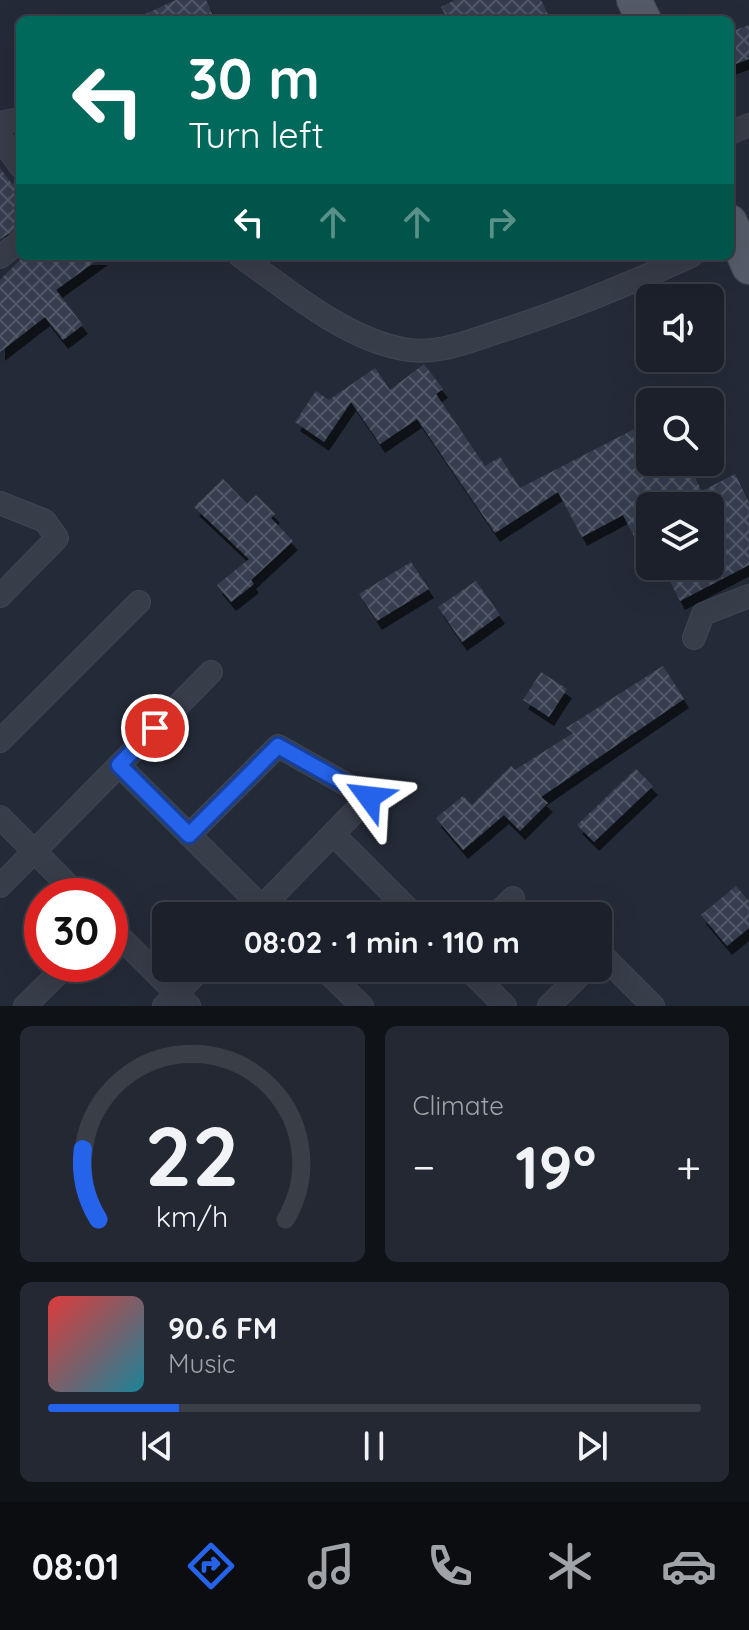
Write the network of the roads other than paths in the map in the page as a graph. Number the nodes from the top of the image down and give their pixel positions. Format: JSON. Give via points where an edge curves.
{"nodes":[{"id":1,"x":0,"y":137,"type":"edge"},
{"id":2,"x":16,"y":160,"type":"edge"},
{"id":3,"x":736,"y":231,"type":"edge"},
{"id":4,"x":16,"y":244,"type":"edge"},
{"id":5,"x":0,"y":257,"type":"edge"},
{"id":6,"x":246,"y":260,"type":"edge"},
{"id":7,"x":682,"y":260,"type":"edge"},
{"id":8,"x":749,"y":267,"type":"edge"},
{"id":9,"x":0,"y":503,"type":"edge"},
{"id":10,"x":0,"y":596,"type":"edge"},
{"id":11,"x":749,"y":596,"type":"edge"},
{"id":12,"x":139,"y":602,"type":"dead end"},
{"id":13,"x":694,"y":638,"type":"dead end"},
{"id":14,"x":211,"y":672,"type":"dead end"},
{"id":15,"x":0,"y":741,"type":"edge"},
{"id":16,"x":119,"y":765,"type":"junction"},
{"id":17,"x":0,"y":817,"type":"edge"},
{"id":18,"x":333,"y":834,"type":"junction"},
{"id":19,"x":189,"y":835,"type":"junction"},
{"id":20,"x":34,"y":851,"type":"junction"},
{"id":21,"x":61,"y":878,"type":"edge"},
{"id":22,"x":0,"y":886,"type":"edge"},
{"id":23,"x":513,"y":898,"type":"dead end"},
{"id":24,"x":252,"y":902,"type":"edge"},
{"id":25,"x":272,"y":902,"type":"edge"},
{"id":26,"x":401,"y":902,"type":"edge"},
{"id":27,"x":509,"y":902,"type":"edge"},
{"id":28,"x":128,"y":947,"type":"edge"},
{"id":29,"x":612,"y":965,"type":"edge"},
{"id":30,"x":50,"y":982,"type":"edge"},
{"id":31,"x":191,"y":982,"type":"edge"},
{"id":32,"x":337,"y":982,"type":"edge"},
{"id":33,"x":481,"y":982,"type":"edge"},
{"id":34,"x":573,"y":982,"type":"edge"},
{"id":35,"x":176,"y":1002,"type":"edge"},
{"id":36,"x":25,"y":1006,"type":"edge"},
{"id":37,"x":362,"y":1006,"type":"edge"},
{"id":38,"x":505,"y":1006,"type":"edge"},
{"id":39,"x":549,"y":1006,"type":"edge"},
{"id":40,"x":653,"y":1006,"type":"edge"}],
"edges":[{"from":1,"to":2,"type":"street"},
{"from":3,"to":8,"type":"main road"},
{"from":4,"to":5,"type":"street"},
{"from":6,"to":7,"type":"street","via":[[359,332],[402,349],[434,352],[598,299]]},
{"from":9,"to":10,"type":"street","via":[[45,521],[57,538]]},
{"from":11,"to":13,"type":"street","via":[[703,614]]},
{"from":12,"to":15,"type":"street"},
{"from":14,"to":16,"type":"street"},
{"from":16,"to":19,"type":"street"},
{"from":16,"to":20,"type":"street"},
{"from":17,"to":20,"type":"street"},
{"from":18,"to":19,"type":"street","via":[[369,797],[278,746]]},
{"from":18,"to":25,"type":"street"},
{"from":18,"to":26,"type":"street"},
{"from":19,"to":24,"type":"street"},
{"from":20,"to":21,"type":"street"},
{"from":20,"to":22,"type":"street"},
{"from":23,"to":27,"type":"street"},
{"from":28,"to":35,"type":"street"},
{"from":29,"to":40,"type":"street"},
{"from":30,"to":36,"type":"street"},
{"from":31,"to":35,"type":"street"},
{"from":32,"to":37,"type":"street"},
{"from":33,"to":38,"type":"street"},
{"from":34,"to":39,"type":"street"}]}
